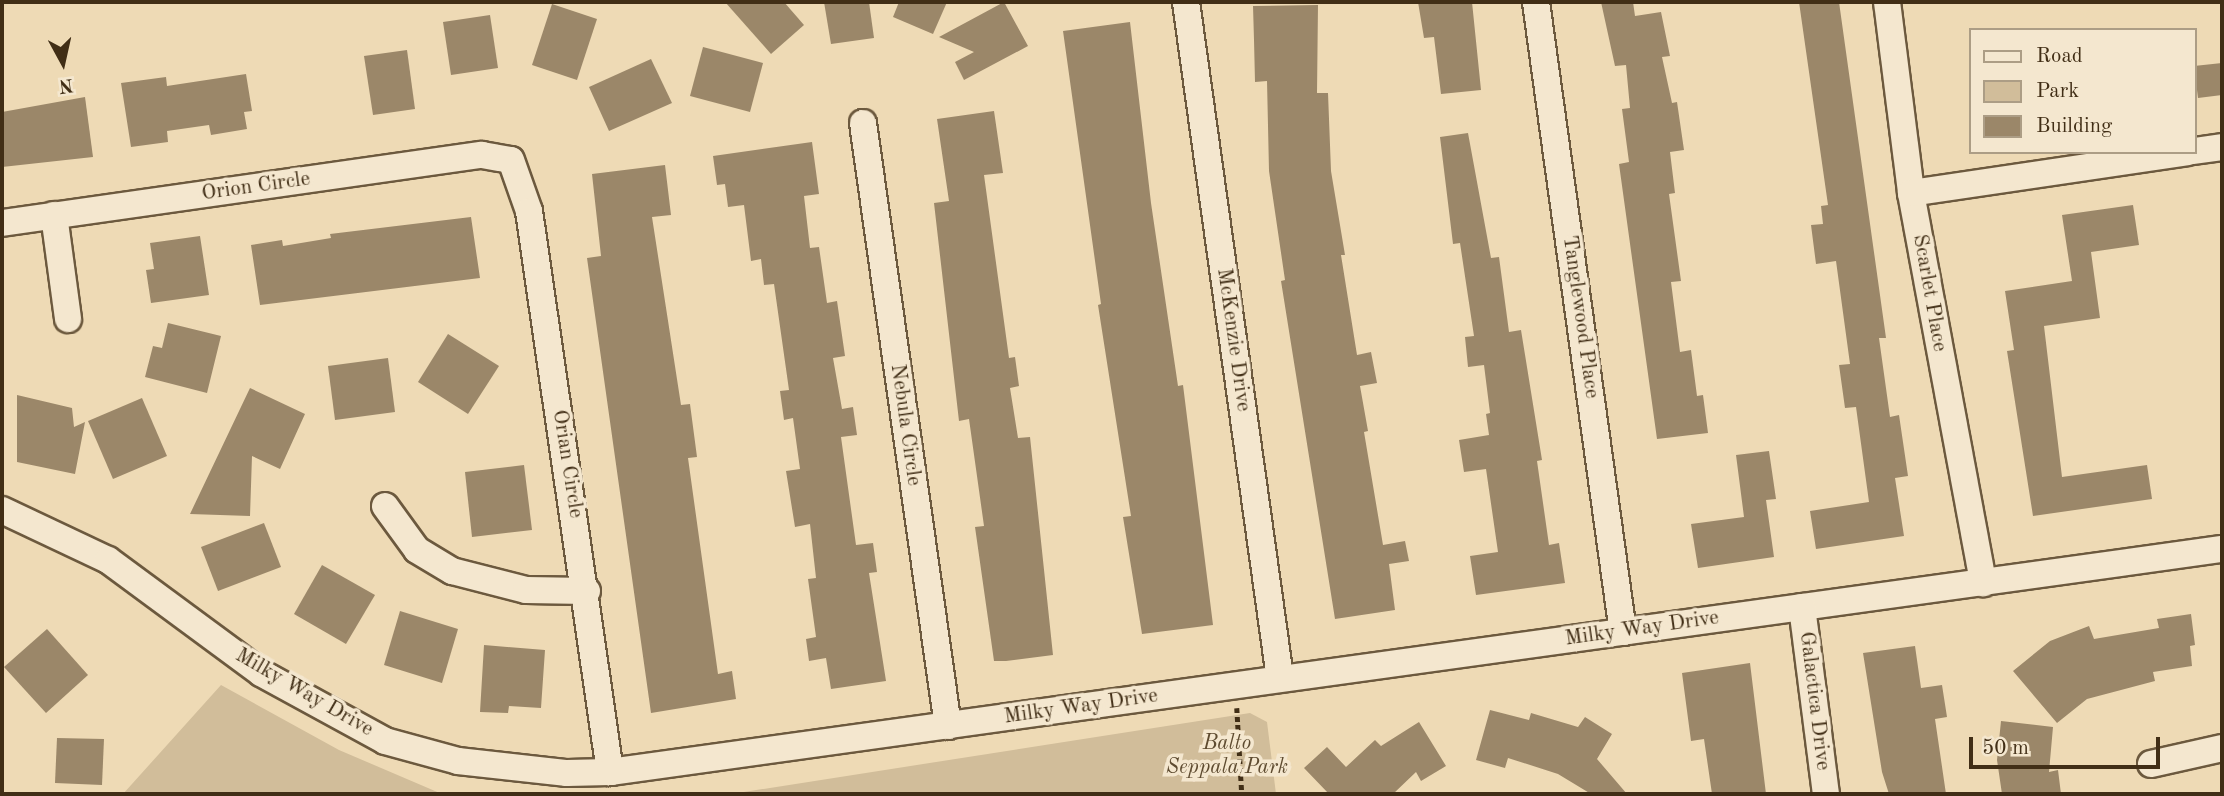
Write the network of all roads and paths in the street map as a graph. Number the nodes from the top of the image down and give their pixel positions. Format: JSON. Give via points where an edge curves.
{"nodes":[{"id":1,"x":1186,"y":2,"type":"edge"},
{"id":2,"x":1536,"y":2,"type":"edge"},
{"id":3,"x":1887,"y":2,"type":"edge"},
{"id":4,"x":863,"y":123,"type":"dead end"},
{"id":5,"x":2222,"y":147,"type":"edge"},
{"id":6,"x":2196,"y":151,"type":"edge"},
{"id":7,"x":2174,"y":154,"type":"edge"},
{"id":8,"x":511,"y":160,"type":"joint"},
{"id":9,"x":1911,"y":193,"type":"junction"},
{"id":10,"x":54,"y":215,"type":"junction"},
{"id":11,"x":2,"y":223,"type":"edge"},
{"id":12,"x":68,"y":319,"type":"dead end"},
{"id":13,"x":385,"y":506,"type":"dead end"},
{"id":14,"x":2,"y":510,"type":"edge"},
{"id":15,"x":2222,"y":549,"type":"edge"},
{"id":16,"x":1983,"y":583,"type":"junction"},
{"id":17,"x":587,"y":591,"type":"junction"},
{"id":18,"x":1802,"y":607,"type":"junction"},
{"id":19,"x":1623,"y":632,"type":"junction"},
{"id":20,"x":1280,"y":678,"type":"junction"},
{"id":21,"x":1237,"y":708,"type":"dead end"},
{"id":22,"x":948,"y":726,"type":"junction"},
{"id":23,"x":2222,"y":748,"type":"edge"},
{"id":24,"x":2151,"y":764,"type":"dead end"},
{"id":25,"x":610,"y":772,"type":"junction"},
{"id":26,"x":1242,"y":794,"type":"edge"},
{"id":27,"x":1826,"y":794,"type":"edge"}],
"edges":[{"from":1,"to":20,"type":"street","name":"McKenzie Drive"},
{"from":2,"to":19,"type":"street","name":"Tanglewood Place"},
{"from":3,"to":9,"type":"street","name":"Scarlet Place"},
{"from":4,"to":22,"type":"street","name":"Nebula Circle"},
{"from":5,"to":6,"type":"street"},
{"from":7,"to":9,"type":"street"},
{"from":8,"to":10,"type":"street","name":"Orion Circle","via":[[482,155]]},
{"from":8,"to":17,"type":"street","name":"Orian Circle","via":[[529,211]]},
{"from":9,"to":16,"type":"street","name":"Scarlet Place"},
{"from":10,"to":11,"type":"street","name":"Orion Circle"},
{"from":10,"to":12,"type":"street"},
{"from":13,"to":17,"type":"street","via":[[417,550],[452,571],[526,590]]},
{"from":14,"to":25,"type":"street","name":"Milky Way Drive","via":[[108,560],[261,673],[385,741],[458,761],[567,773]]},
{"from":15,"to":16,"type":"street","name":"Milky Way Drive"},
{"from":16,"to":18,"type":"street","name":"Milky Way Drive"},
{"from":17,"to":25,"type":"street","name":"Orian Circle"},
{"from":18,"to":19,"type":"street","name":"Milky Way Drive"},
{"from":18,"to":27,"type":"street","name":"Galactica Drive"},
{"from":19,"to":20,"type":"street","name":"Milky Way Drive"},
{"from":20,"to":22,"type":"street","name":"Milky Way Drive"},
{"from":21,"to":26,"type":"path"},
{"from":22,"to":25,"type":"street","name":"Milky Way Drive"},
{"from":23,"to":24,"type":"street"}]}
